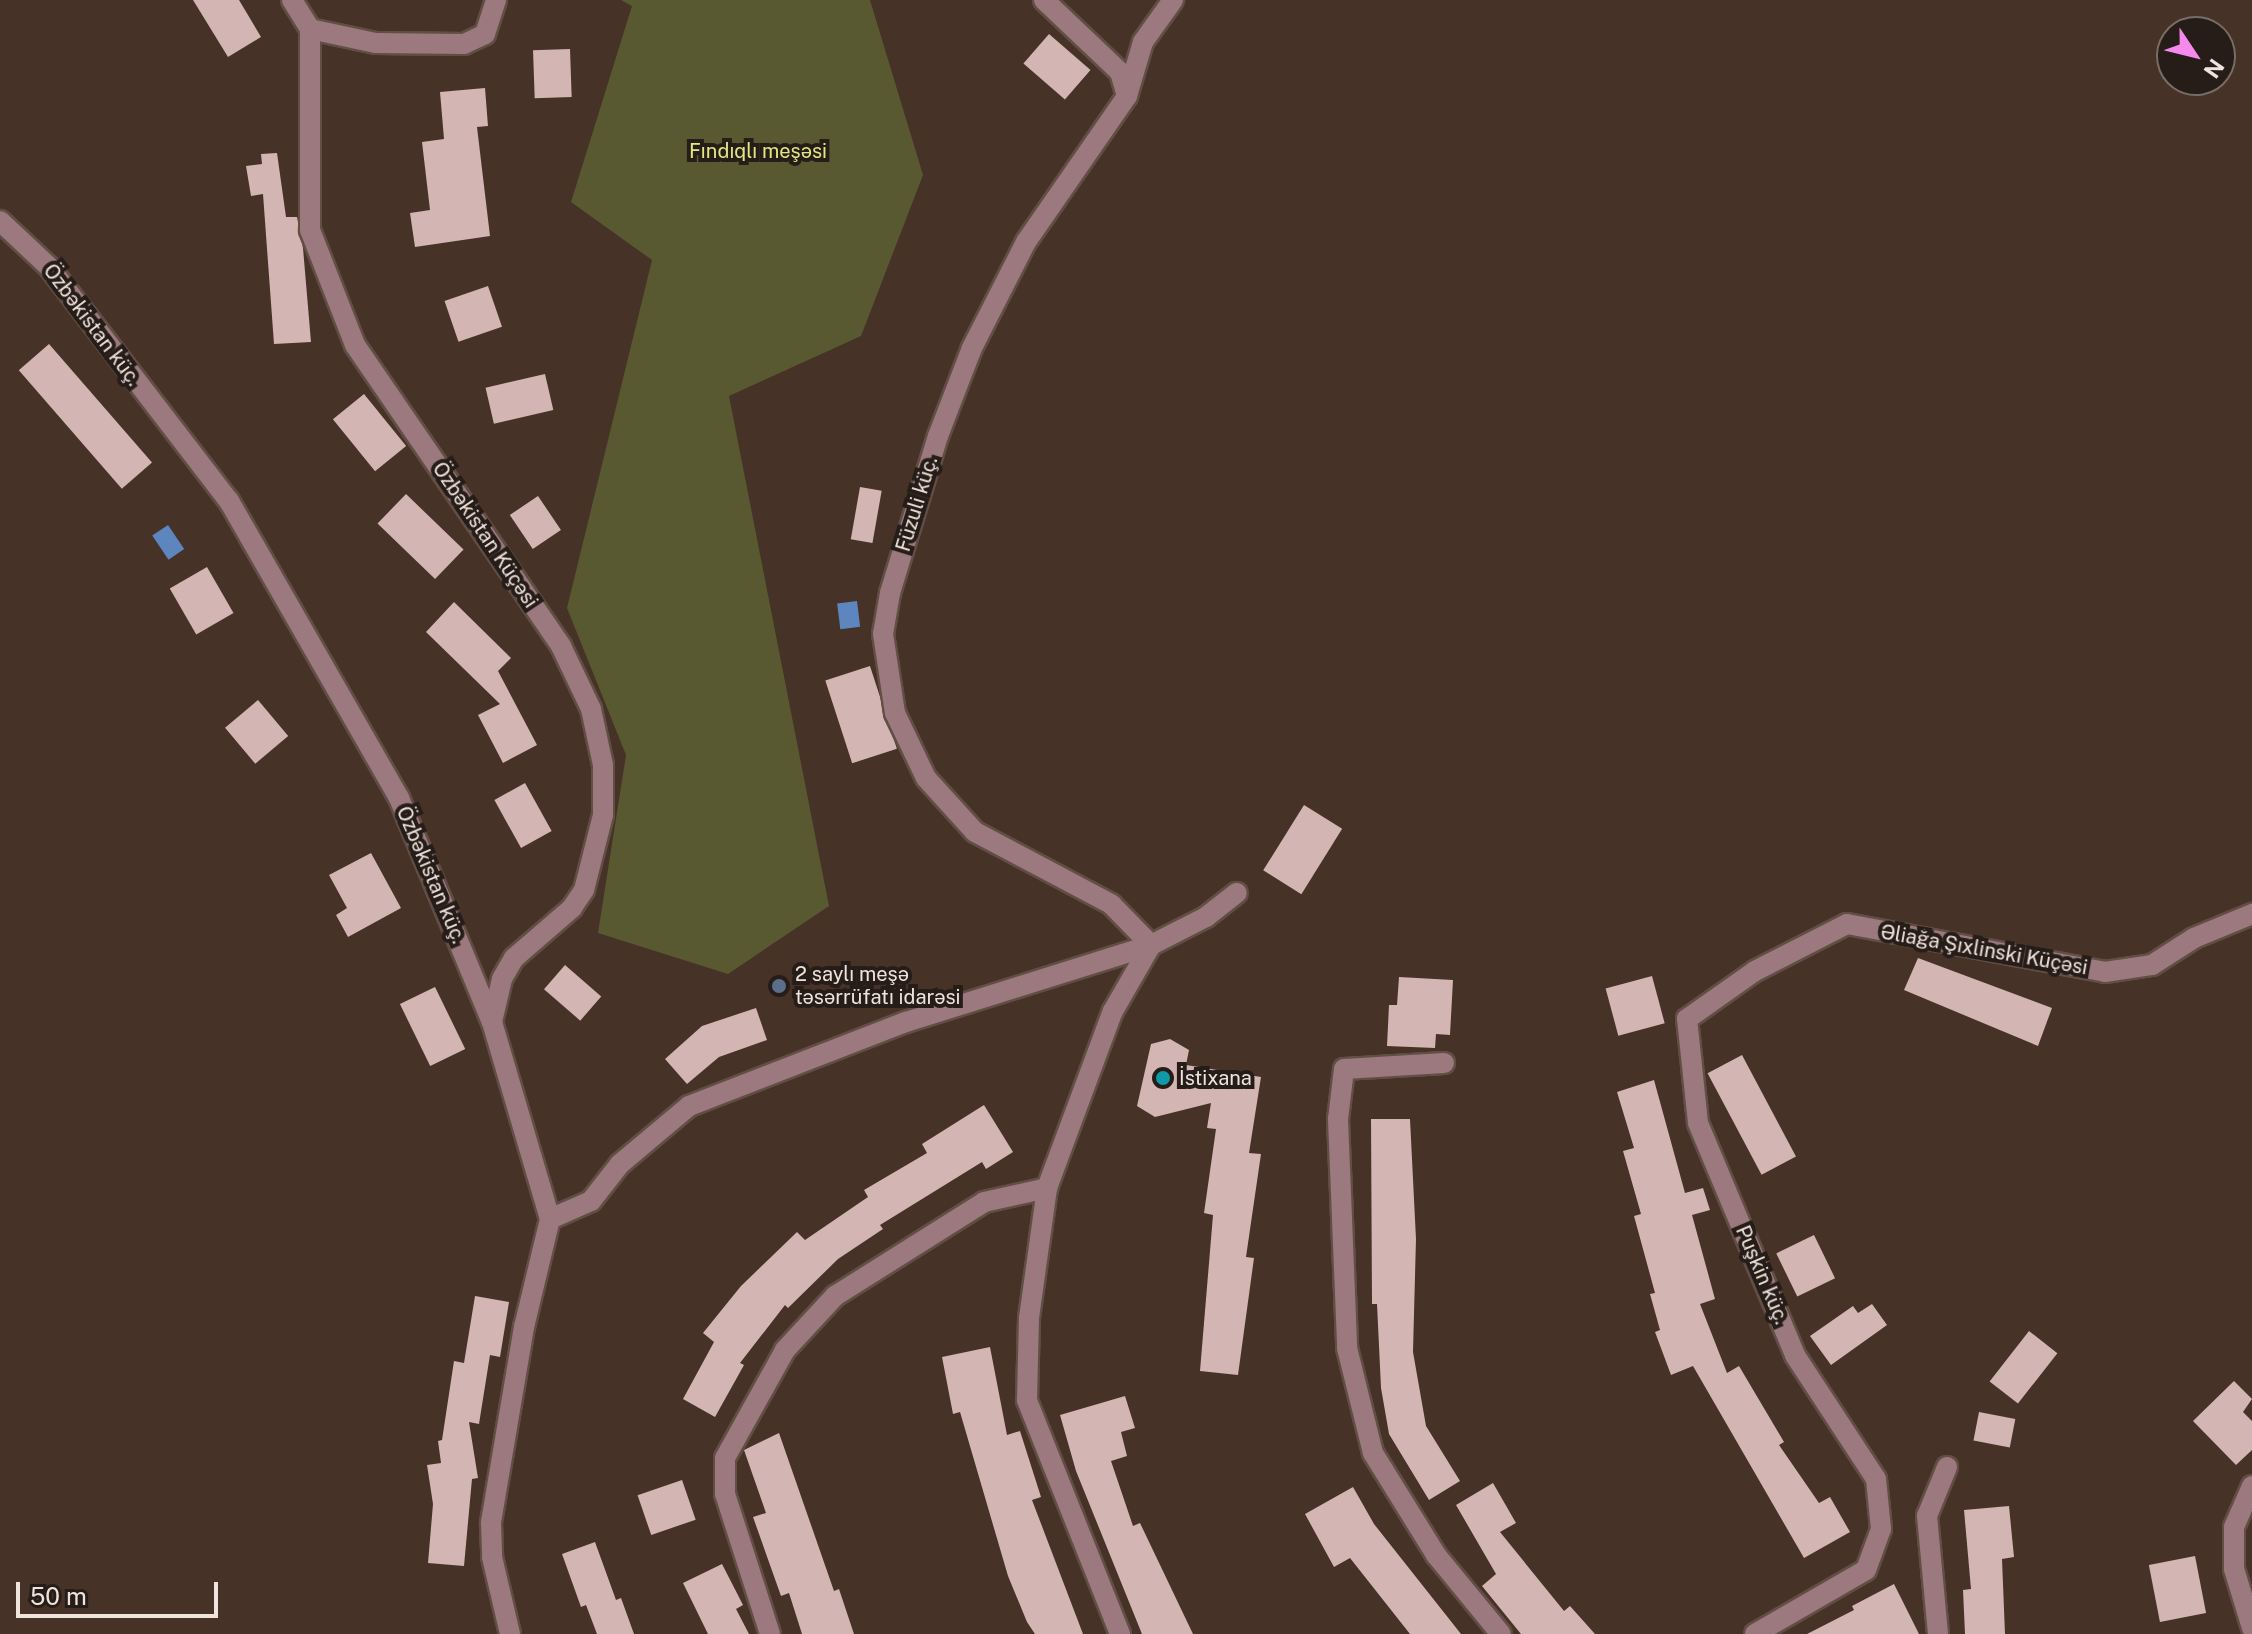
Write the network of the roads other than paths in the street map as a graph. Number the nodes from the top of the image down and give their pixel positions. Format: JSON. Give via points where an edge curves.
{"nodes":[{"id":1,"x":292,"y":0,"type":"edge"},
{"id":2,"x":496,"y":0,"type":"edge"},
{"id":3,"x":1044,"y":0,"type":"edge"},
{"id":4,"x":1173,"y":0,"type":"edge"},
{"id":5,"x":310,"y":29,"type":"junction"},
{"id":6,"x":1127,"y":96,"type":"junction"},
{"id":7,"x":0,"y":221,"type":"edge"},
{"id":8,"x":1237,"y":893,"type":"dead end"},
{"id":9,"x":2252,"y":914,"type":"edge"},
{"id":10,"x":1847,"y":924,"type":"joint"},
{"id":11,"x":1151,"y":945,"type":"junction"},
{"id":12,"x":492,"y":1022,"type":"junction"},
{"id":13,"x":1444,"y":1063,"type":"dead end"},
{"id":14,"x":1047,"y":1188,"type":"junction"},
{"id":15,"x":550,"y":1219,"type":"junction"},
{"id":16,"x":1947,"y":1467,"type":"dead end"},
{"id":17,"x":2252,"y":1486,"type":"edge"},
{"id":18,"x":2252,"y":1628,"type":"edge"},
{"id":19,"x":510,"y":1634,"type":"edge"},
{"id":20,"x":770,"y":1634,"type":"edge"},
{"id":21,"x":1120,"y":1634,"type":"edge"},
{"id":22,"x":1501,"y":1634,"type":"edge"},
{"id":23,"x":1755,"y":1634,"type":"edge"},
{"id":24,"x":1938,"y":1634,"type":"edge"}],
"edges":[{"from":1,"to":5,"type":"street"},
{"from":2,"to":5,"type":"street","via":[[485,34],[464,44],[376,43]]},
{"from":3,"to":6,"type":"street","via":[[1120,72]]},
{"from":4,"to":6,"type":"street","name":"Füzuli küç.","via":[[1143,42]]},
{"from":5,"to":12,"type":"street","name":"Özbəkistan Küçəsi","via":[[310,230],[355,345],[561,646],[591,709],[603,765],[603,815],[584,890],[572,908],[514,958],[502,979]]},
{"from":6,"to":11,"type":"street","name":"Füzuli küç.","via":[[1026,242],[972,348],[934,447],[883,634],[895,713],[926,778],[975,832],[1111,904]]},
{"from":7,"to":12,"type":"street","name":"Özbəkistan küç.","via":[[50,268],[229,501],[399,798]]},
{"from":8,"to":11,"type":"street","via":[[1206,917]]},
{"from":9,"to":10,"type":"street","name":"Əliağa Şıxlinski Küçəsi","via":[[2194,938],[2152,965],[2105,972]]},
{"from":10,"to":23,"type":"street","name":"Puşkin küç.","via":[[1755,971],[1687,1019],[1698,1123],[1795,1355],[1876,1479],[1881,1529],[1866,1570]]},
{"from":11,"to":14,"type":"street","via":[[1113,1011]]},
{"from":11,"to":15,"type":"street","via":[[906,1022],[689,1106],[620,1164],[591,1201]]},
{"from":12,"to":15,"type":"street","name":"Özbəkistan küç."},
{"from":13,"to":22,"type":"street","via":[[1344,1069],[1338,1119],[1347,1348],[1373,1453],[1436,1555]]},
{"from":14,"to":20,"type":"street","via":[[984,1202],[835,1296],[785,1350],[725,1458],[725,1494]]},
{"from":14,"to":21,"type":"street","via":[[1029,1318],[1027,1400]]},
{"from":15,"to":19,"type":"street","name":"Özbəkistan küç.","via":[[522,1340],[491,1523],[492,1557]]},
{"from":16,"to":24,"type":"street","via":[[1927,1516]]},
{"from":17,"to":18,"type":"street","via":[[2234,1527],[2234,1569]]}]}
